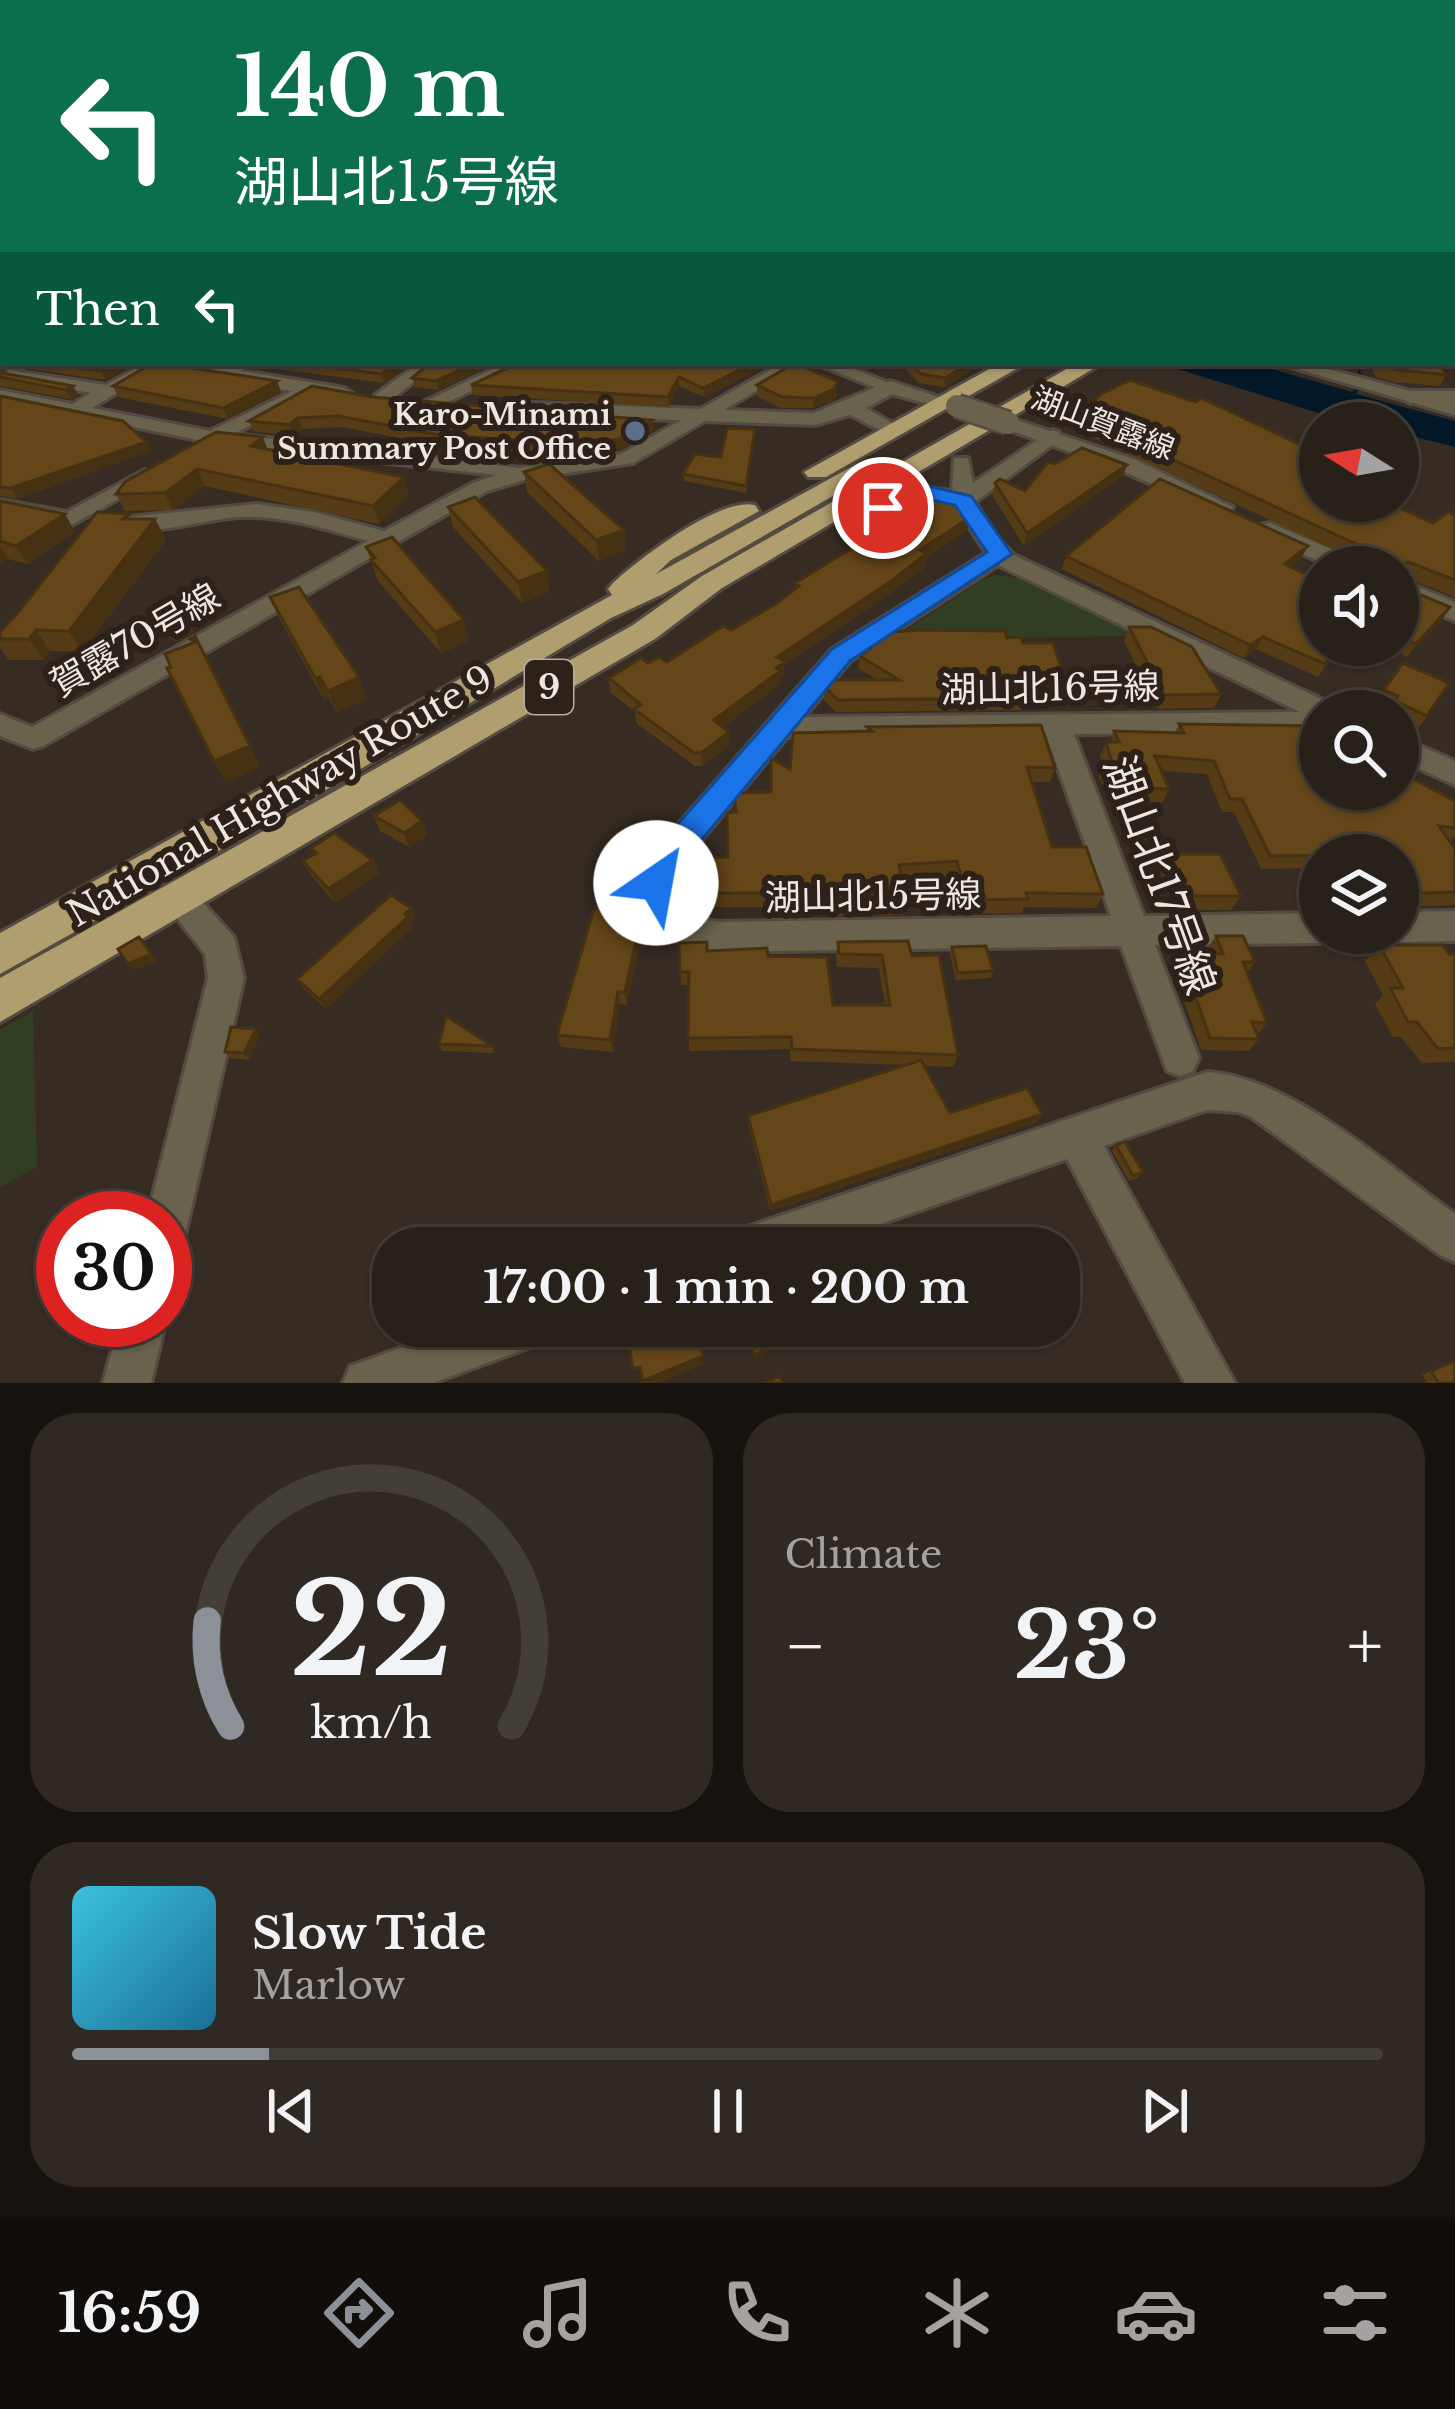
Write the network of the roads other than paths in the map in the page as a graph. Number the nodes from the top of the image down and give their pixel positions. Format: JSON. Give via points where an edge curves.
{"nodes":[{"id":1,"x":153,"y":366,"type":"edge"},
{"id":2,"x":204,"y":366,"type":"edge"},
{"id":3,"x":422,"y":366,"type":"edge"},
{"id":4,"x":512,"y":366,"type":"edge"},
{"id":5,"x":790,"y":366,"type":"edge"},
{"id":6,"x":831,"y":366,"type":"edge"},
{"id":7,"x":1011,"y":366,"type":"edge"},
{"id":8,"x":1046,"y":366,"type":"edge"},
{"id":9,"x":1103,"y":366,"type":"edge"},
{"id":10,"x":1299,"y":366,"type":"edge"},
{"id":11,"x":234,"y":368,"type":"edge"},
{"id":12,"x":14,"y":374,"type":"edge"},
{"id":13,"x":890,"y":387,"type":"junction"},
{"id":14,"x":307,"y":388,"type":"junction"},
{"id":15,"x":106,"y":390,"type":"junction"},
{"id":16,"x":0,"y":395,"type":"edge"},
{"id":17,"x":1410,"y":397,"type":"junction"},
{"id":18,"x":1455,"y":397,"type":"edge"},
{"id":19,"x":382,"y":399,"type":"junction"},
{"id":20,"x":433,"y":402,"type":"junction"},
{"id":21,"x":951,"y":405,"type":"junction"},
{"id":22,"x":76,"y":409,"type":"junction"},
{"id":23,"x":852,"y":409,"type":"junction"},
{"id":24,"x":1455,"y":409,"type":"edge"},
{"id":25,"x":697,"y":418,"type":"junction"},
{"id":26,"x":1015,"y":425,"type":"junction"},
{"id":27,"x":894,"y":430,"type":"junction"},
{"id":28,"x":1052,"y":436,"type":"junction"},
{"id":29,"x":213,"y":437,"type":"junction"},
{"id":30,"x":961,"y":462,"type":"junction"},
{"id":31,"x":525,"y":473,"type":"junction"},
{"id":32,"x":915,"y":490,"type":"junction"},
{"id":33,"x":963,"y":500,"type":"junction"},
{"id":34,"x":0,"y":506,"type":"edge"},
{"id":35,"x":70,"y":520,"type":"junction"},
{"id":36,"x":387,"y":539,"type":"junction"},
{"id":37,"x":1306,"y":546,"type":"edge"},
{"id":38,"x":1000,"y":554,"type":"junction"},
{"id":39,"x":1419,"y":596,"type":"edge"},
{"id":40,"x":600,"y":610,"type":"junction"},
{"id":41,"x":1455,"y":612,"type":"edge"},
{"id":42,"x":644,"y":632,"type":"junction"},
{"id":43,"x":1299,"y":700,"type":"edge"},
{"id":44,"x":1299,"y":722,"type":"edge"},
{"id":45,"x":0,"y":724,"type":"edge"},
{"id":46,"x":1056,"y":724,"type":"junction"},
{"id":47,"x":780,"y":727,"type":"junction"},
{"id":48,"x":1419,"y":757,"type":"edge"},
{"id":49,"x":1455,"y":774,"type":"edge"},
{"id":50,"x":178,"y":898,"type":"junction"},
{"id":51,"x":1455,"y":926,"type":"edge"},
{"id":52,"x":1419,"y":927,"type":"edge"},
{"id":53,"x":1299,"y":928,"type":"edge"},
{"id":54,"x":1135,"y":931,"type":"junction"},
{"id":55,"x":0,"y":955,"type":"edge"},
{"id":56,"x":0,"y":1001,"type":"edge"},
{"id":57,"x":1180,"y":1058,"type":"dead end"},
{"id":58,"x":1075,"y":1133,"type":"junction"},
{"id":59,"x":175,"y":1191,"type":"edge"},
{"id":60,"x":809,"y":1227,"type":"edge"},
{"id":61,"x":1455,"y":1240,"type":"edge"},
{"id":62,"x":136,"y":1347,"type":"edge"},
{"id":63,"x":469,"y":1347,"type":"edge"},
{"id":64,"x":127,"y":1383,"type":"edge"},
{"id":65,"x":367,"y":1383,"type":"edge"},
{"id":66,"x":1211,"y":1383,"type":"edge"}],
"edges":[{"from":1,"to":15,"type":"street"},
{"from":2,"to":11,"type":"street"},
{"from":3,"to":19,"type":"street"},
{"from":4,"to":20,"type":"street"},
{"from":5,"to":25,"type":"street","name":"賀露70号線"},
{"from":6,"to":13,"type":"street","name":"湖山賀露線"},
{"from":7,"to":21,"type":"highway","number":"9"},
{"from":8,"to":40,"type":"highway","name":"National Highway Route 9","number":"9","via":[[653,588]]},
{"from":9,"to":26,"type":"highway","number":"9"},
{"from":9,"to":42,"type":"highway","name":"National Highway Route 9","number":"9","via":[[712,582]]},
{"from":10,"to":17,"type":"street"},
{"from":11,"to":14,"type":"street"},
{"from":12,"to":15,"type":"street"},
{"from":13,"to":21,"type":"street","name":"湖山賀露線"},
{"from":13,"to":23,"type":"street"},
{"from":14,"to":19,"type":"street"},
{"from":14,"to":29,"type":"street"},
{"from":15,"to":22,"type":"street"},
{"from":16,"to":22,"type":"street"},
{"from":17,"to":18,"type":"street"},
{"from":17,"to":24,"type":"street"},
{"from":19,"to":20,"type":"street"},
{"from":20,"to":25,"type":"street"},
{"from":21,"to":26,"type":"street","name":"湖山賀露線","bridge":true},
{"from":21,"to":27,"type":"highway","number":"9"},
{"from":22,"to":29,"type":"street"},
{"from":23,"to":25,"type":"street","via":[[815,419]]},
{"from":23,"to":27,"type":"street"},
{"from":25,"to":31,"type":"street","name":"賀露70号線","via":[[626,459]]},
{"from":26,"to":28,"type":"street","name":"湖山賀露線"},
{"from":26,"to":30,"type":"highway","number":"9"},
{"from":27,"to":40,"type":"highway","number":"9","via":[[661,554]]},
{"from":28,"to":33,"type":"street"},
{"from":28,"to":37,"type":"street","name":"湖山賀露線"},
{"from":29,"to":31,"type":"street"},
{"from":29,"to":35,"type":"street"},
{"from":30,"to":32,"type":"highway","number":"9"},
{"from":30,"to":33,"type":"street"},
{"from":31,"to":36,"type":"street","name":"賀露70号線","via":[[480,487]]},
{"from":32,"to":33,"type":"street"},
{"from":32,"to":42,"type":"highway","number":"9","via":[[718,600]]},
{"from":33,"to":38,"type":"street"},
{"from":34,"to":35,"type":"street"},
{"from":35,"to":36,"type":"street","via":[[157,524],[242,510]]},
{"from":36,"to":45,"type":"street","name":"賀露70号線","via":[[33,739]]},
{"from":38,"to":43,"type":"street"},
{"from":38,"to":47,"type":"street","name":"湖山北15号線","via":[[841,655]]},
{"from":39,"to":41,"type":"street"},
{"from":40,"to":55,"type":"highway","name":"National Highway Route 9","number":"9"},
{"from":42,"to":50,"type":"highway","name":"National Highway Route 9","number":"9"},
{"from":44,"to":46,"type":"street","name":"湖山北16号線"},
{"from":46,"to":47,"type":"street","name":"湖山北16号線"},
{"from":46,"to":54,"type":"street","name":"湖山北17号線"},
{"from":47,"to":54,"type":"street","name":"湖山北15号線","via":[[659,871],[658,907],[672,925],[719,937]]},
{"from":48,"to":49,"type":"street"},
{"from":50,"to":56,"type":"highway","name":"National Highway Route 9","number":"9"},
{"from":50,"to":59,"type":"street","via":[[222,948],[226,978]]},
{"from":51,"to":52,"type":"street"},
{"from":53,"to":54,"type":"street","name":"湖山北15号線"},
{"from":54,"to":57,"type":"street","name":"湖山北17号線"},
{"from":58,"to":60,"type":"street"},
{"from":58,"to":61,"type":"street","via":[[1207,1091],[1238,1093],[1263,1102]]},
{"from":58,"to":66,"type":"street"},
{"from":62,"to":64,"type":"street"},
{"from":63,"to":65,"type":"street"}]}
